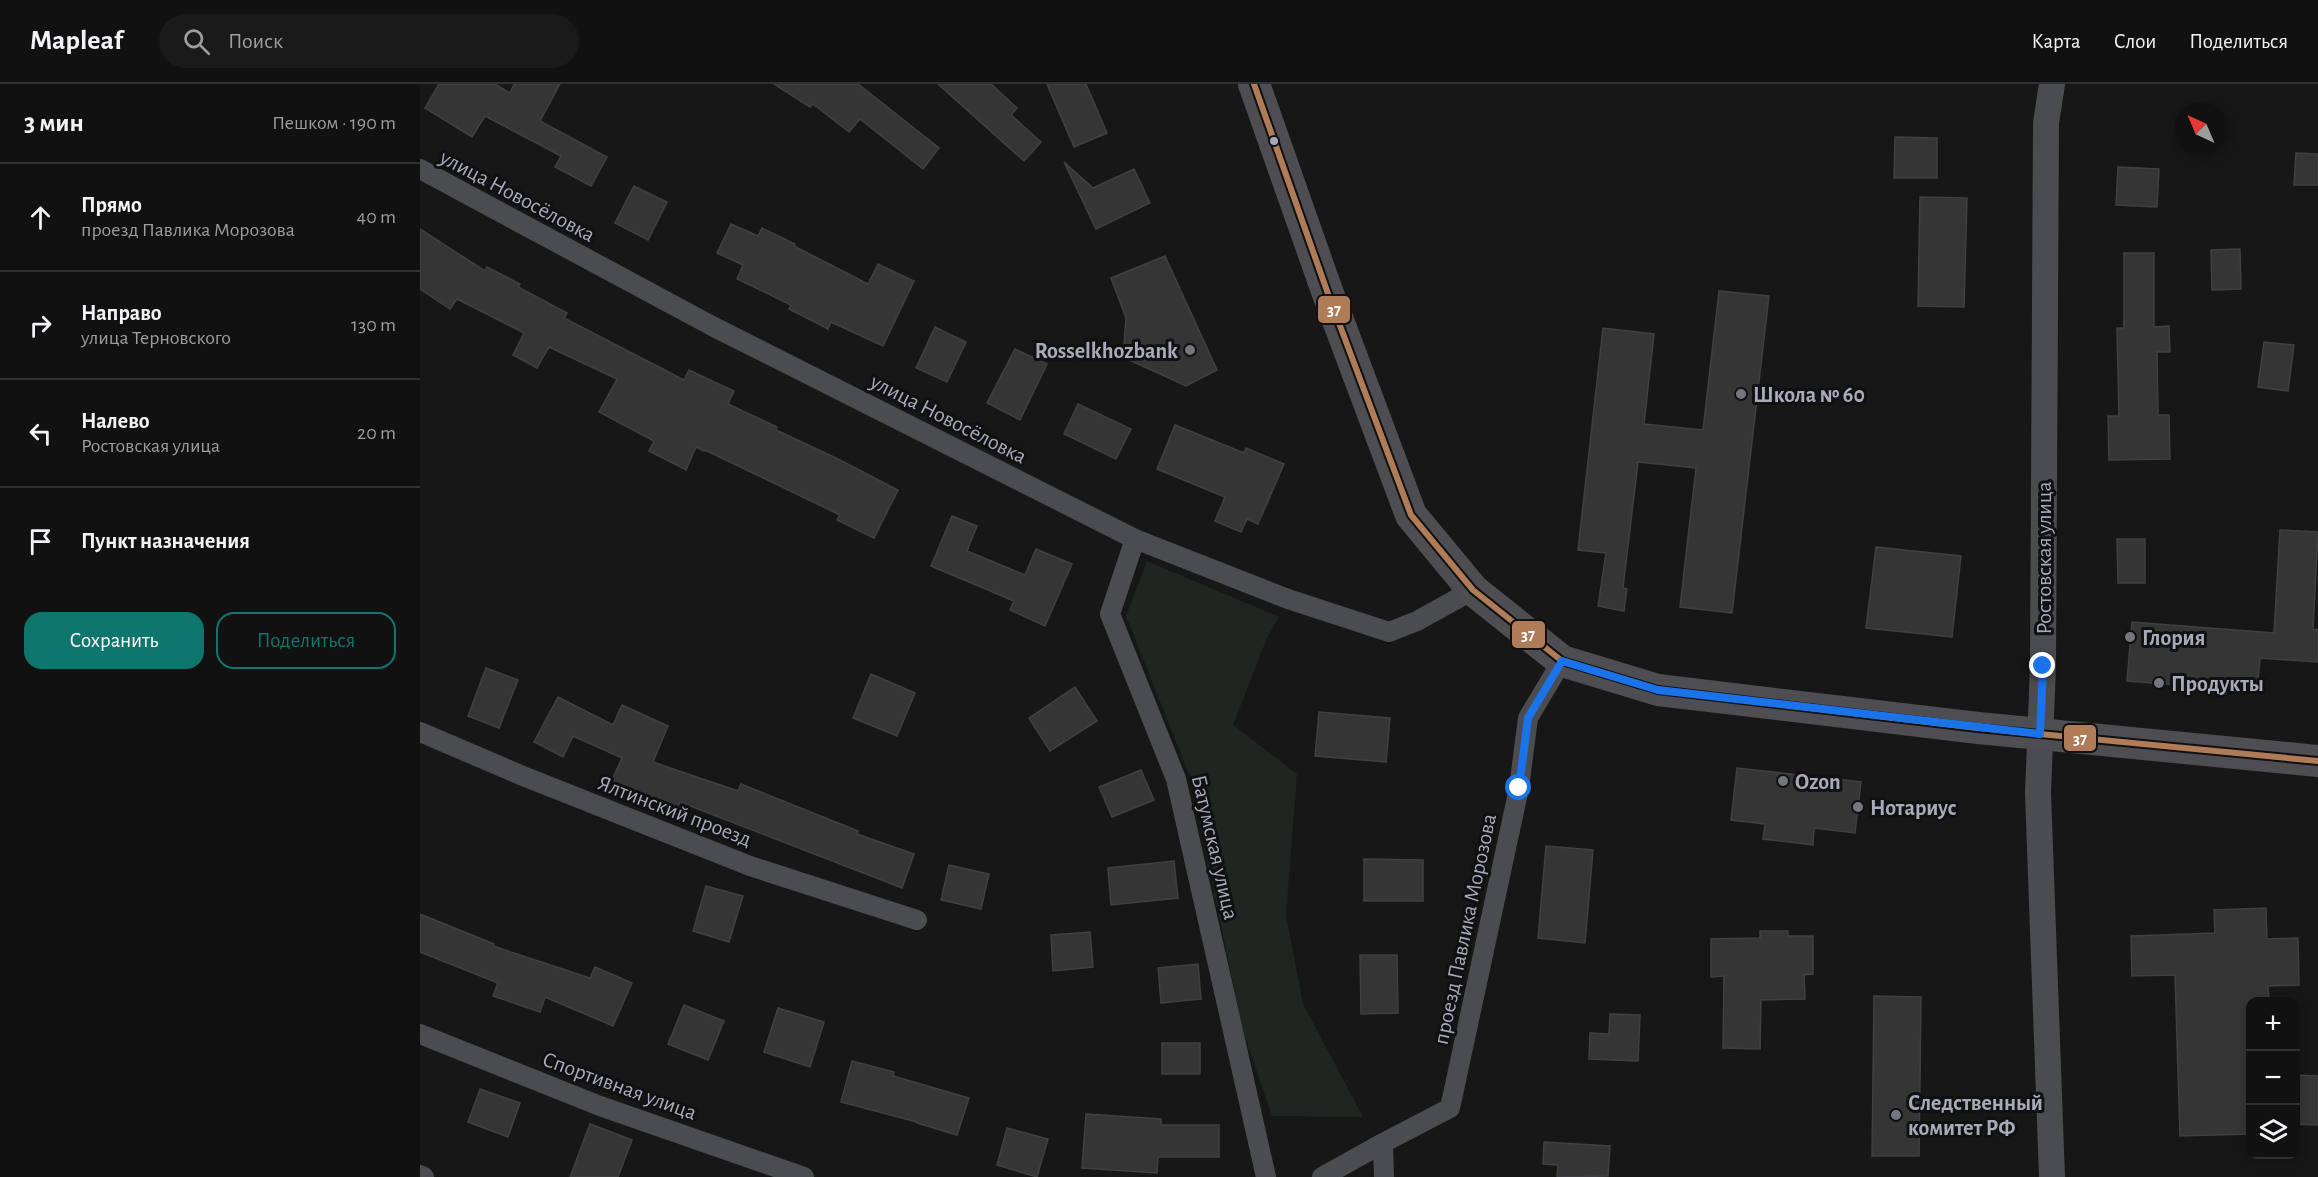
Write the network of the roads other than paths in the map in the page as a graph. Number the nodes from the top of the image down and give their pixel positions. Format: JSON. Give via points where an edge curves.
{"nodes":[{"id":1,"x":1254,"y":84,"type":"edge"},
{"id":2,"x":2052,"y":84,"type":"edge"},
{"id":3,"x":420,"y":169,"type":"edge"},
{"id":4,"x":1135,"y":539,"type":"junction"},
{"id":5,"x":1473,"y":590,"type":"junction"},
{"id":6,"x":1562,"y":661,"type":"junction"},
{"id":7,"x":420,"y":732,"type":"edge"},
{"id":8,"x":2040,"y":734,"type":"junction"},
{"id":9,"x":2318,"y":761,"type":"edge"},
{"id":10,"x":917,"y":920,"type":"dead end"},
{"id":11,"x":420,"y":1034,"type":"edge"},
{"id":12,"x":1383,"y":1143,"type":"junction"},
{"id":13,"x":420,"y":1175,"type":"edge"},
{"id":14,"x":424,"y":1177,"type":"edge"},
{"id":15,"x":804,"y":1177,"type":"edge"},
{"id":16,"x":1266,"y":1177,"type":"edge"},
{"id":17,"x":1322,"y":1177,"type":"edge"},
{"id":18,"x":1384,"y":1177,"type":"edge"},
{"id":19,"x":2052,"y":1177,"type":"edge"}],
"edges":[{"from":1,"to":5,"type":"main road","via":[[1411,515]]},
{"from":2,"to":8,"type":"street","name":"Ростовская улица","via":[[2046,123]]},
{"from":3,"to":4,"type":"street","name":"улица Новосёловка","via":[[714,327]]},
{"from":4,"to":5,"type":"street","name":"улица Новосёловка","via":[[1288,599],[1389,632]]},
{"from":4,"to":16,"type":"street","name":"Батумская улица","via":[[1110,614],[1176,779]]},
{"from":5,"to":6,"type":"main road"},
{"from":6,"to":8,"type":"main road","via":[[1658,690]]},
{"from":6,"to":12,"type":"street","name":"проезд Павлика Морозова","via":[[1528,718],[1519,788],[1450,1108]]},
{"from":7,"to":10,"type":"street","name":"Ялтинский проезд","via":[[750,866]]},
{"from":8,"to":9,"type":"main road"},
{"from":8,"to":19,"type":"street","name":"Ростовская улица","via":[[2037,793]]},
{"from":11,"to":15,"type":"street","name":"Спортивная улица","via":[[600,1106]]},
{"from":12,"to":17,"type":"street"},
{"from":12,"to":18,"type":"street"},
{"from":13,"to":14,"type":"street"}]}
